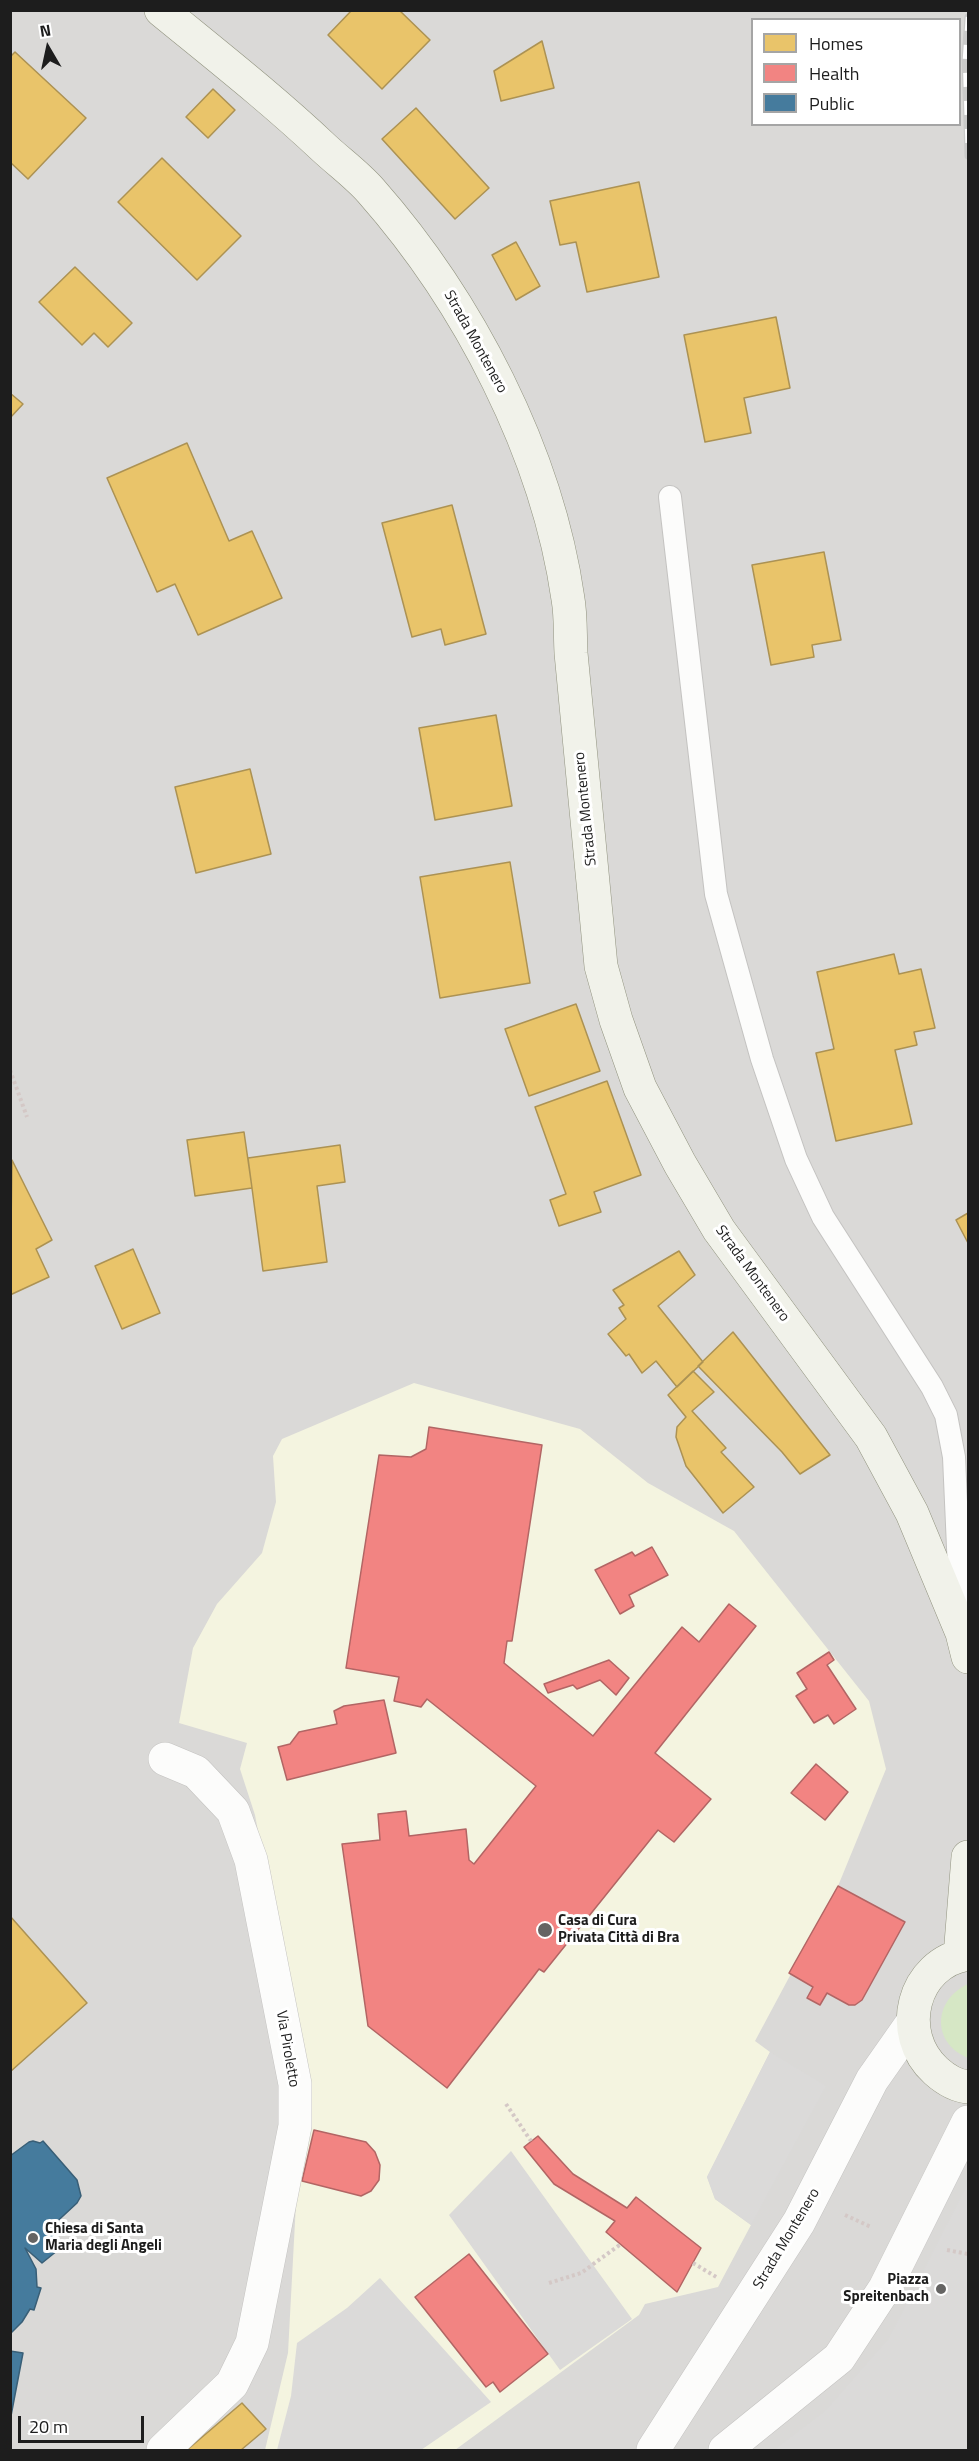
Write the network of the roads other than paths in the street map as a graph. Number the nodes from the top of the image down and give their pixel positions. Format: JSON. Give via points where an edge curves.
{"nodes":[{"id":1,"x":161,"y":10,"type":"edge"},
{"id":2,"x":670,"y":497,"type":"dead end"},
{"id":3,"x":965,"y":1645,"type":"edge"},
{"id":4,"x":165,"y":1759,"type":"dead end"},
{"id":5,"x":969,"y":1857,"type":"edge"},
{"id":6,"x":964,"y":1955,"type":"edge"},
{"id":7,"x":912,"y":2023,"type":"junction"},
{"id":8,"x":969,"y":2087,"type":"edge"},
{"id":9,"x":969,"y":2122,"type":"edge"},
{"id":10,"x":163,"y":2451,"type":"edge"},
{"id":11,"x":652,"y":2451,"type":"edge"},
{"id":12,"x":725,"y":2451,"type":"edge"}],
"edges":[{"from":1,"to":3,"type":"main road","name":"Strada Montenero","via":[[280,107],[370,190],[440,279],[504,394],[560,551],[602,966],[639,1088],[719,1230],[871,1437],[912,1513]]},
{"from":2,"to":3,"type":"lane","via":[[716,894],[762,1059],[796,1159],[824,1217],[946,1415],[954,1458]]},
{"from":4,"to":10,"type":"street","name":"Via Piroletto","via":[[196,1772],[234,1811],[251,1860],[295,2084],[295,2126],[252,2343],[232,2384]]},
{"from":5,"to":6,"type":"main road"},
{"from":6,"to":7,"type":"main road","via":[[940,1966],[925,1981],[915,2001]]},
{"from":7,"to":8,"type":"main road","via":[[916,2044],[927,2063],[943,2078]]},
{"from":7,"to":11,"type":"street","name":"Strada Montenero","via":[[872,2080],[799,2222]]},
{"from":9,"to":12,"type":"street","via":[[885,2288],[839,2358]]}]}
